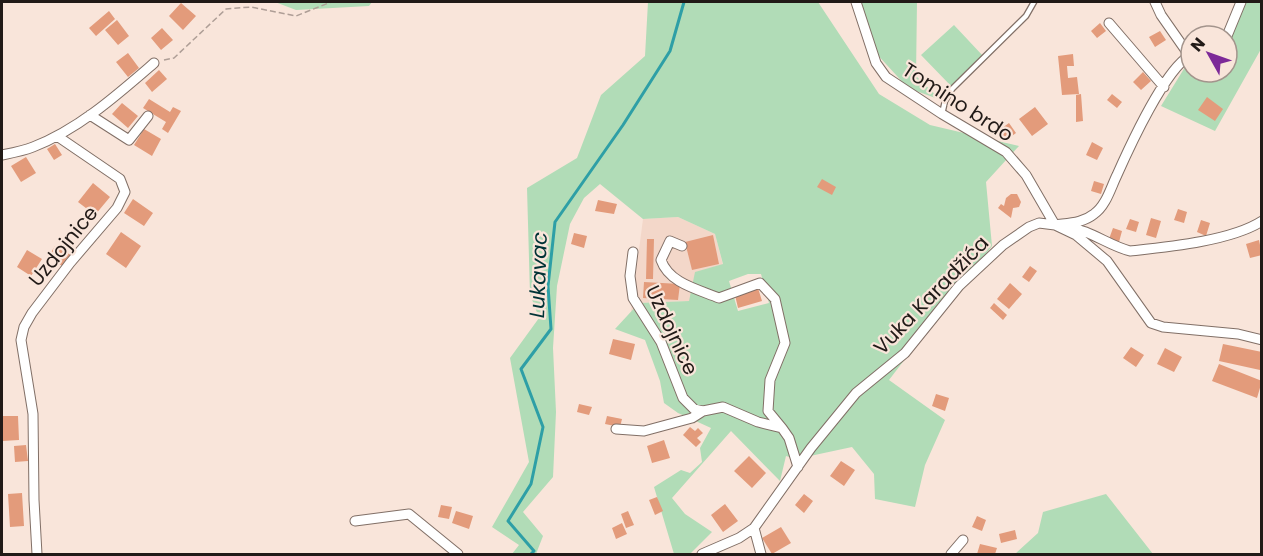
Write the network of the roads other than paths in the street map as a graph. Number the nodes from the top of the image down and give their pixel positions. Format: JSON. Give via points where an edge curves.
{"nodes":[{"id":1,"x":856,"y":2,"type":"edge"},
{"id":2,"x":1034,"y":2,"type":"edge"},
{"id":3,"x":1155,"y":2,"type":"edge"},
{"id":4,"x":1241,"y":2,"type":"edge"},
{"id":5,"x":1109,"y":24,"type":"dead end"},
{"id":6,"x":1232,"y":24,"type":"edge"},
{"id":7,"x":1179,"y":40,"type":"edge"},
{"id":8,"x":154,"y":63,"type":"road end"},
{"id":9,"x":1179,"y":66,"type":"edge"},
{"id":10,"x":1164,"y":87,"type":"junction"},
{"id":11,"x":942,"y":114,"type":"junction"},
{"id":12,"x":90,"y":115,"type":"junction"},
{"id":13,"x":147,"y":116,"type":"dead end"},
{"id":14,"x":57,"y":136,"type":"junction"},
{"id":15,"x":2,"y":155,"type":"edge"},
{"id":16,"x":1262,"y":221,"type":"edge"},
{"id":17,"x":1055,"y":225,"type":"junction"},
{"id":18,"x":682,"y":246,"type":"dead end"},
{"id":19,"x":633,"y":252,"type":"dead end"},
{"id":20,"x":1262,"y":340,"type":"edge"},
{"id":21,"x":703,"y":411,"type":"junction"},
{"id":22,"x":782,"y":428,"type":"junction"},
{"id":23,"x":616,"y":429,"type":"dead end"},
{"id":24,"x":798,"y":467,"type":"junction"},
{"id":25,"x":355,"y":521,"type":"dead end"},
{"id":26,"x":754,"y":528,"type":"junction"},
{"id":27,"x":963,"y":540,"type":"dead end"},
{"id":28,"x":37,"y":555,"type":"edge"},
{"id":29,"x":458,"y":555,"type":"edge"},
{"id":30,"x":702,"y":555,"type":"edge"},
{"id":31,"x":761,"y":555,"type":"edge"},
{"id":32,"x":951,"y":555,"type":"edge"}],
"edges":[{"from":1,"to":11,"type":"street","name":"Tomino brdo","via":[[876,63],[901,88]]},
{"from":2,"to":11,"type":"lane","via":[[1026,16],[948,94]]},
{"from":3,"to":7,"type":"street"},
{"from":4,"to":6,"type":"street"},
{"from":5,"to":10,"type":"street"},
{"from":8,"to":12,"type":"street"},
{"from":9,"to":10,"type":"street"},
{"from":10,"to":17,"type":"street","via":[[1095,214],[1079,222]]},
{"from":11,"to":17,"type":"street","name":"Tomino brdo","via":[[1006,152],[1026,175]]},
{"from":12,"to":13,"type":"street","via":[[129,140]]},
{"from":12,"to":14,"type":"street"},
{"from":14,"to":15,"type":"street"},
{"from":14,"to":28,"type":"street","name":"Uzdojnice","via":[[120,179],[125,192],[117,208],[70,263],[24,327],[21,340],[33,414]]},
{"from":16,"to":17,"type":"street","via":[[1235,233],[1130,251],[1081,229]]},
{"from":17,"to":20,"type":"street","via":[[1076,235],[1107,261],[1151,323]]},
{"from":17,"to":24,"type":"street","name":"Vuka Karadžića","via":[[1039,223],[1003,245],[967,279],[905,353],[856,393]]},
{"from":18,"to":22,"type":"street","name":"Uzdojnice","via":[[670,242],[661,260],[671,277],[719,298],[760,283],[775,299],[784,344],[770,380],[768,411]]},
{"from":19,"to":21,"type":"street","name":"Uzdojnice","via":[[633,298],[661,342],[683,398],[694,409]]},
{"from":21,"to":22,"type":"street","via":[[723,407]]},
{"from":21,"to":23,"type":"street","via":[[692,418],[644,431]]},
{"from":22,"to":24,"type":"street","name":"Uzdojnice"},
{"from":24,"to":26,"type":"street"},
{"from":25,"to":29,"type":"street","via":[[409,514]]},
{"from":26,"to":30,"type":"street"},
{"from":26,"to":31,"type":"street"},
{"from":27,"to":32,"type":"street"}]}
